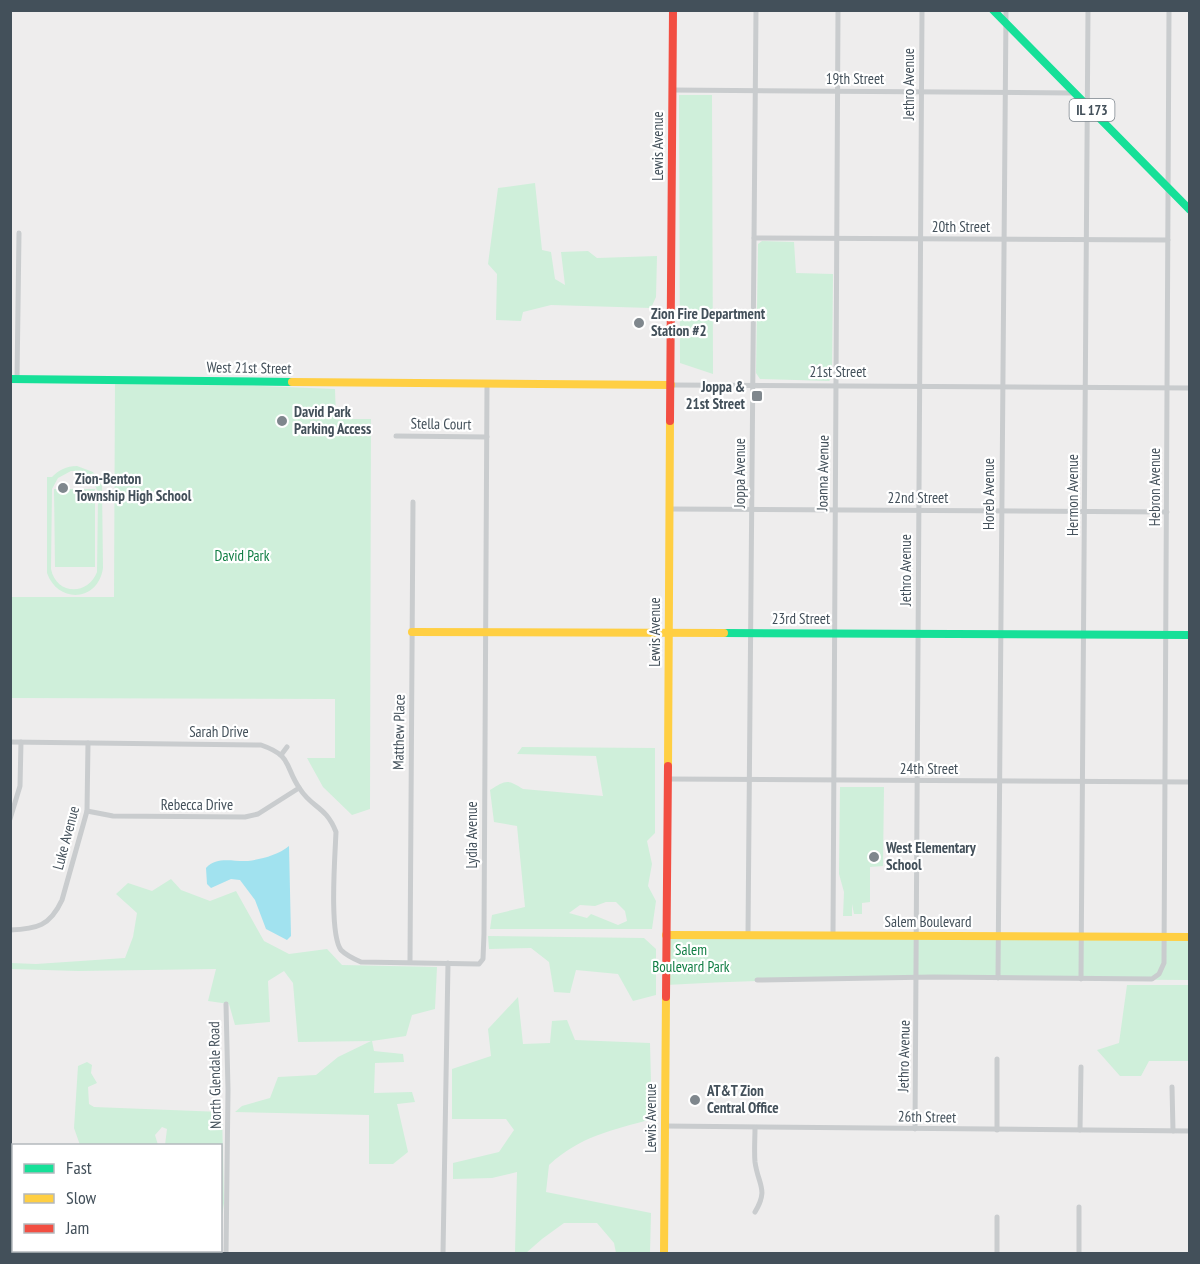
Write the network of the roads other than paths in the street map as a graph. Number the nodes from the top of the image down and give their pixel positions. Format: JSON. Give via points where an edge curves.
{"nodes":[{"id":1,"x":673,"y":10,"type":"edge"},
{"id":2,"x":756,"y":10,"type":"edge"},
{"id":3,"x":838,"y":10,"type":"edge"},
{"id":4,"x":922,"y":10,"type":"edge"},
{"id":5,"x":993,"y":10,"type":"edge"},
{"id":6,"x":1006,"y":10,"type":"edge"},
{"id":7,"x":1088,"y":10,"type":"edge"},
{"id":8,"x":1170,"y":10,"type":"edge"},
{"id":9,"x":1006,"y":24,"type":"junction"},
{"id":10,"x":672,"y":90,"type":"junction"},
{"id":11,"x":755,"y":91,"type":"junction"},
{"id":12,"x":838,"y":91,"type":"junction"},
{"id":13,"x":921,"y":92,"type":"junction"},
{"id":14,"x":1004,"y":93,"type":"junction"},
{"id":15,"x":1074,"y":93,"type":"junction"},
{"id":16,"x":1087,"y":106,"type":"junction"},
{"id":17,"x":1168,"y":189,"type":"junction"},
{"id":18,"x":1190,"y":210,"type":"edge"},
{"id":19,"x":19,"y":233,"type":"dead end"},
{"id":20,"x":754,"y":238,"type":"junction"},
{"id":21,"x":837,"y":238,"type":"junction"},
{"id":22,"x":921,"y":239,"type":"junction"},
{"id":23,"x":1003,"y":239,"type":"junction"},
{"id":24,"x":1086,"y":240,"type":"junction"},
{"id":25,"x":1168,"y":240,"type":"junction"},
{"id":26,"x":14,"y":379,"type":"edge"},
{"id":27,"x":487,"y":384,"type":"junction"},
{"id":28,"x":671,"y":385,"type":"junction"},
{"id":29,"x":753,"y":385,"type":"junction"},
{"id":30,"x":836,"y":386,"type":"junction"},
{"id":31,"x":920,"y":387,"type":"junction"},
{"id":32,"x":1002,"y":387,"type":"junction"},
{"id":33,"x":1086,"y":388,"type":"junction"},
{"id":34,"x":1167,"y":388,"type":"junction"},
{"id":35,"x":1190,"y":388,"type":"edge"},
{"id":36,"x":396,"y":436,"type":"dead end"},
{"id":37,"x":487,"y":437,"type":"junction"},
{"id":38,"x":413,"y":502,"type":"dead end"},
{"id":39,"x":670,"y":509,"type":"junction"},
{"id":40,"x":752,"y":510,"type":"junction"},
{"id":41,"x":835,"y":510,"type":"junction"},
{"id":42,"x":918,"y":510,"type":"junction"},
{"id":43,"x":1001,"y":510,"type":"junction"},
{"id":44,"x":1085,"y":512,"type":"junction"},
{"id":45,"x":1167,"y":512,"type":"junction"},
{"id":46,"x":412,"y":632,"type":"junction"},
{"id":47,"x":485,"y":632,"type":"junction"},
{"id":48,"x":669,"y":632,"type":"junction"},
{"id":49,"x":751,"y":632,"type":"junction"},
{"id":50,"x":834,"y":633,"type":"junction"},
{"id":51,"x":918,"y":633,"type":"junction"},
{"id":52,"x":1000,"y":634,"type":"junction"},
{"id":53,"x":1084,"y":635,"type":"junction"},
{"id":54,"x":1166,"y":635,"type":"junction"},
{"id":55,"x":1190,"y":635,"type":"edge"},
{"id":56,"x":10,"y":742,"type":"edge"},
{"id":57,"x":21,"y":742,"type":"junction"},
{"id":58,"x":88,"y":743,"type":"junction"},
{"id":59,"x":287,"y":747,"type":"dead end"},
{"id":60,"x":281,"y":755,"type":"junction"},
{"id":61,"x":668,"y":779,"type":"junction"},
{"id":62,"x":750,"y":780,"type":"junction"},
{"id":63,"x":833,"y":780,"type":"junction"},
{"id":64,"x":917,"y":781,"type":"junction"},
{"id":65,"x":999,"y":782,"type":"junction"},
{"id":66,"x":1083,"y":782,"type":"junction"},
{"id":67,"x":1165,"y":783,"type":"junction"},
{"id":68,"x":1190,"y":783,"type":"edge"},
{"id":69,"x":299,"y":788,"type":"junction"},
{"id":70,"x":87,"y":811,"type":"junction"},
{"id":71,"x":10,"y":819,"type":"edge"},
{"id":72,"x":10,"y":930,"type":"edge"},
{"id":73,"x":666,"y":935,"type":"junction"},
{"id":74,"x":748,"y":935,"type":"junction"},
{"id":75,"x":832,"y":935,"type":"junction"},
{"id":76,"x":916,"y":936,"type":"junction"},
{"id":77,"x":998,"y":936,"type":"junction"},
{"id":78,"x":1081,"y":937,"type":"junction"},
{"id":79,"x":1164,"y":937,"type":"junction"},
{"id":80,"x":1190,"y":937,"type":"edge"},
{"id":81,"x":410,"y":962,"type":"junction"},
{"id":82,"x":448,"y":963,"type":"junction"},
{"id":83,"x":917,"y":978,"type":"junction"},
{"id":84,"x":998,"y":978,"type":"junction"},
{"id":85,"x":1081,"y":979,"type":"junction"},
{"id":86,"x":757,"y":980,"type":"dead end"},
{"id":87,"x":226,"y":1004,"type":"dead end"},
{"id":88,"x":997,"y":1059,"type":"dead end"},
{"id":89,"x":1081,"y":1067,"type":"dead end"},
{"id":90,"x":1172,"y":1087,"type":"dead end"},
{"id":91,"x":665,"y":1126,"type":"junction"},
{"id":92,"x":754,"y":1128,"type":"junction"},
{"id":93,"x":915,"y":1129,"type":"junction"},
{"id":94,"x":997,"y":1130,"type":"junction"},
{"id":95,"x":1080,"y":1130,"type":"junction"},
{"id":96,"x":1173,"y":1131,"type":"junction"},
{"id":97,"x":1190,"y":1131,"type":"edge"},
{"id":98,"x":1079,"y":1207,"type":"dead end"},
{"id":99,"x":754,"y":1212,"type":"dead end"},
{"id":100,"x":997,"y":1217,"type":"dead end"},
{"id":101,"x":226,"y":1254,"type":"edge"},
{"id":102,"x":443,"y":1254,"type":"edge"},
{"id":103,"x":664,"y":1254,"type":"edge"},
{"id":104,"x":997,"y":1254,"type":"edge"},
{"id":105,"x":1079,"y":1254,"type":"edge"}],
"edges":[{"from":1,"to":10,"type":"street","name":"Lewis Avenue"},
{"from":2,"to":11,"type":"street","name":"Joppa Avenue"},
{"from":3,"to":12,"type":"street","name":"Joanna Avenue"},
{"from":4,"to":13,"type":"street","name":"Jethro Avenue"},
{"from":5,"to":9,"type":"street","number":"IL 173"},
{"from":6,"to":9,"type":"street","name":"Horeb Avenue"},
{"from":7,"to":16,"type":"street","name":"Hermon Avenue"},
{"from":8,"to":17,"type":"street","name":"Hebron Avenue"},
{"from":9,"to":14,"type":"street","name":"Horeb Avenue"},
{"from":9,"to":15,"type":"street","number":"IL 173"},
{"from":10,"to":11,"type":"street","name":"19th Street"},
{"from":10,"to":28,"type":"street","name":"Lewis Avenue"},
{"from":11,"to":12,"type":"street","name":"19th Street"},
{"from":11,"to":20,"type":"street","name":"Joppa Avenue"},
{"from":12,"to":13,"type":"street","name":"19th Street"},
{"from":12,"to":21,"type":"street","name":"Joanna Avenue"},
{"from":13,"to":14,"type":"street","name":"19th Street"},
{"from":13,"to":22,"type":"street","name":"Jethro Avenue"},
{"from":14,"to":15,"type":"street","name":"19th Street"},
{"from":14,"to":23,"type":"street","name":"Horeb Avenue"},
{"from":15,"to":16,"type":"street","number":"IL 173"},
{"from":16,"to":17,"type":"street","number":"IL 173"},
{"from":16,"to":24,"type":"street","name":"Hermon Avenue"},
{"from":17,"to":18,"type":"street","number":"IL 173"},
{"from":17,"to":25,"type":"street","name":"Hebron Avenue"},
{"from":19,"to":26,"type":"street"},
{"from":20,"to":21,"type":"street","name":"20th Street"},
{"from":20,"to":29,"type":"street","name":"Joppa Avenue"},
{"from":21,"to":22,"type":"street","name":"20th Street"},
{"from":21,"to":30,"type":"street","name":"Joanna Avenue"},
{"from":22,"to":23,"type":"street","name":"20th Street"},
{"from":22,"to":31,"type":"street","name":"Jethro Avenue"},
{"from":23,"to":24,"type":"street","name":"20th Street"},
{"from":23,"to":32,"type":"street","name":"Horeb Avenue"},
{"from":24,"to":25,"type":"street","name":"20th Street"},
{"from":24,"to":33,"type":"street","name":"Hermon Avenue"},
{"from":25,"to":34,"type":"street","name":"Hebron Avenue"},
{"from":26,"to":27,"type":"street","name":"West 21st Street"},
{"from":27,"to":28,"type":"street","name":"21st Street"},
{"from":27,"to":37,"type":"street","name":"Lydia Avenue"},
{"from":28,"to":29,"type":"street","name":"21st Street"},
{"from":28,"to":39,"type":"street","name":"Lewis Avenue"},
{"from":29,"to":30,"type":"street","name":"21st Street"},
{"from":29,"to":40,"type":"street","name":"Joppa Avenue"},
{"from":30,"to":31,"type":"street","name":"21st Street"},
{"from":30,"to":41,"type":"street","name":"Joanna Avenue"},
{"from":31,"to":32,"type":"street","name":"21st Street"},
{"from":31,"to":42,"type":"street","name":"Jethro Avenue"},
{"from":32,"to":33,"type":"street","name":"21st Street"},
{"from":32,"to":43,"type":"street","name":"Horeb Avenue"},
{"from":33,"to":34,"type":"street","name":"21st Street"},
{"from":33,"to":44,"type":"street","name":"Hermon Avenue"},
{"from":34,"to":35,"type":"street","name":"21st Street"},
{"from":34,"to":45,"type":"street","name":"Hebron Avenue"},
{"from":36,"to":37,"type":"street","name":"Stella Court"},
{"from":37,"to":47,"type":"street","name":"Lydia Avenue"},
{"from":38,"to":46,"type":"street","name":"Matthew Place"},
{"from":39,"to":40,"type":"street","name":"22nd Street"},
{"from":39,"to":48,"type":"street","name":"Lewis Avenue"},
{"from":40,"to":41,"type":"street","name":"22nd Street"},
{"from":40,"to":49,"type":"street","name":"Joppa Avenue"},
{"from":41,"to":42,"type":"street","name":"22nd Street"},
{"from":41,"to":50,"type":"street","name":"Joanna Avenue"},
{"from":42,"to":43,"type":"street","name":"22nd Street"},
{"from":42,"to":51,"type":"street","name":"Jethro Avenue"},
{"from":43,"to":44,"type":"street","name":"22nd Street"},
{"from":43,"to":52,"type":"street","name":"Horeb Avenue"},
{"from":44,"to":45,"type":"street","name":"22nd Street"},
{"from":44,"to":53,"type":"street","name":"Hermon Avenue"},
{"from":45,"to":54,"type":"street","name":"Hebron Avenue"},
{"from":46,"to":47,"type":"street","name":"23rd Street"},
{"from":46,"to":81,"type":"street","name":"Matthew Place"},
{"from":47,"to":48,"type":"street","name":"23rd Street"},
{"from":47,"to":82,"type":"street","name":"Lydia Avenue","via":[[483,959],[479,964]]},
{"from":48,"to":49,"type":"street","name":"23rd Street"},
{"from":48,"to":61,"type":"street","name":"Lewis Avenue"},
{"from":49,"to":50,"type":"street","name":"23rd Street"},
{"from":49,"to":62,"type":"street","name":"Joppa Avenue"},
{"from":50,"to":51,"type":"street","name":"23rd Street"},
{"from":50,"to":63,"type":"street","name":"Joanna Avenue"},
{"from":51,"to":52,"type":"street","name":"23rd Street"},
{"from":51,"to":64,"type":"street","name":"Jethro Avenue"},
{"from":52,"to":53,"type":"street","name":"23rd Street"},
{"from":52,"to":65,"type":"street","name":"Horeb Avenue"},
{"from":53,"to":54,"type":"street","name":"23rd Street"},
{"from":53,"to":66,"type":"street","name":"Hermon Avenue"},
{"from":54,"to":55,"type":"street","name":"23rd Street"},
{"from":54,"to":67,"type":"street","name":"Hebron Avenue"},
{"from":56,"to":57,"type":"street","name":"Sarah Drive"},
{"from":57,"to":58,"type":"street","name":"Sarah Drive"},
{"from":57,"to":71,"type":"street","via":[[20,786]]},
{"from":58,"to":60,"type":"street","name":"Sarah Drive","via":[[261,745]]},
{"from":58,"to":70,"type":"street","name":"Luke Avenue"},
{"from":59,"to":60,"type":"street"},
{"from":60,"to":69,"type":"street"},
{"from":61,"to":62,"type":"street","name":"24th Street"},
{"from":61,"to":73,"type":"street","name":"Lewis Avenue"},
{"from":62,"to":63,"type":"street","name":"24th Street"},
{"from":62,"to":74,"type":"street","name":"Joppa Avenue"},
{"from":63,"to":64,"type":"street","name":"24th Street"},
{"from":63,"to":75,"type":"street","name":"Joanna Avenue"},
{"from":64,"to":65,"type":"street","name":"24th Street"},
{"from":64,"to":76,"type":"street","name":"Jethro Avenue"},
{"from":65,"to":66,"type":"street","name":"24th Street"},
{"from":65,"to":77,"type":"street","name":"Horeb Avenue"},
{"from":66,"to":67,"type":"street","name":"24th Street"},
{"from":66,"to":78,"type":"street","name":"Hermon Avenue"},
{"from":67,"to":68,"type":"street","name":"24th Street"},
{"from":67,"to":79,"type":"street","name":"Hebron Avenue"},
{"from":69,"to":70,"type":"street","name":"Rebecca Drive","via":[[258,814],[245,817],[113,816]]},
{"from":69,"to":81,"type":"street","via":[[330,819],[336,832],[334,932],[341,950],[361,962]]},
{"from":70,"to":72,"type":"street","name":"Luke Avenue","via":[[56,912],[36,928]]},
{"from":73,"to":74,"type":"street","name":"Salem Boulevard"},
{"from":73,"to":91,"type":"street","name":"Lewis Avenue"},
{"from":74,"to":75,"type":"street","name":"Salem Boulevard"},
{"from":75,"to":76,"type":"street","name":"Salem Boulevard"},
{"from":76,"to":77,"type":"street","name":"Salem Boulevard"},
{"from":76,"to":83,"type":"street","name":"Jethro Avenue"},
{"from":77,"to":78,"type":"street","name":"Salem Boulevard"},
{"from":77,"to":84,"type":"street","name":"Horeb Avenue"},
{"from":78,"to":79,"type":"street","name":"Salem Boulevard"},
{"from":78,"to":85,"type":"street","name":"Hermon Avenue"},
{"from":79,"to":80,"type":"street","name":"Salem Boulevard"},
{"from":79,"to":85,"type":"street","name":"Hebron Avenue","via":[[1164,963],[1152,979]]},
{"from":81,"to":82,"type":"street"},
{"from":82,"to":102,"type":"street"},
{"from":83,"to":84,"type":"street"},
{"from":83,"to":86,"type":"street"},
{"from":83,"to":93,"type":"street","name":"Jethro Avenue"},
{"from":84,"to":85,"type":"street"},
{"from":87,"to":101,"type":"street","name":"North Glendale Road"},
{"from":88,"to":94,"type":"street"},
{"from":89,"to":95,"type":"street"},
{"from":90,"to":96,"type":"street"},
{"from":91,"to":92,"type":"street","name":"26th Street"},
{"from":91,"to":103,"type":"street","name":"Lewis Avenue"},
{"from":92,"to":93,"type":"street","name":"26th Street"},
{"from":92,"to":99,"type":"street","via":[[755,1163],[762,1187],[762,1200]]},
{"from":93,"to":94,"type":"street","name":"26th Street"},
{"from":94,"to":95,"type":"street","name":"26th Street"},
{"from":95,"to":96,"type":"street","name":"26th Street"},
{"from":96,"to":97,"type":"street","name":"26th Street"},
{"from":98,"to":105,"type":"street"},
{"from":100,"to":104,"type":"street"}]}
